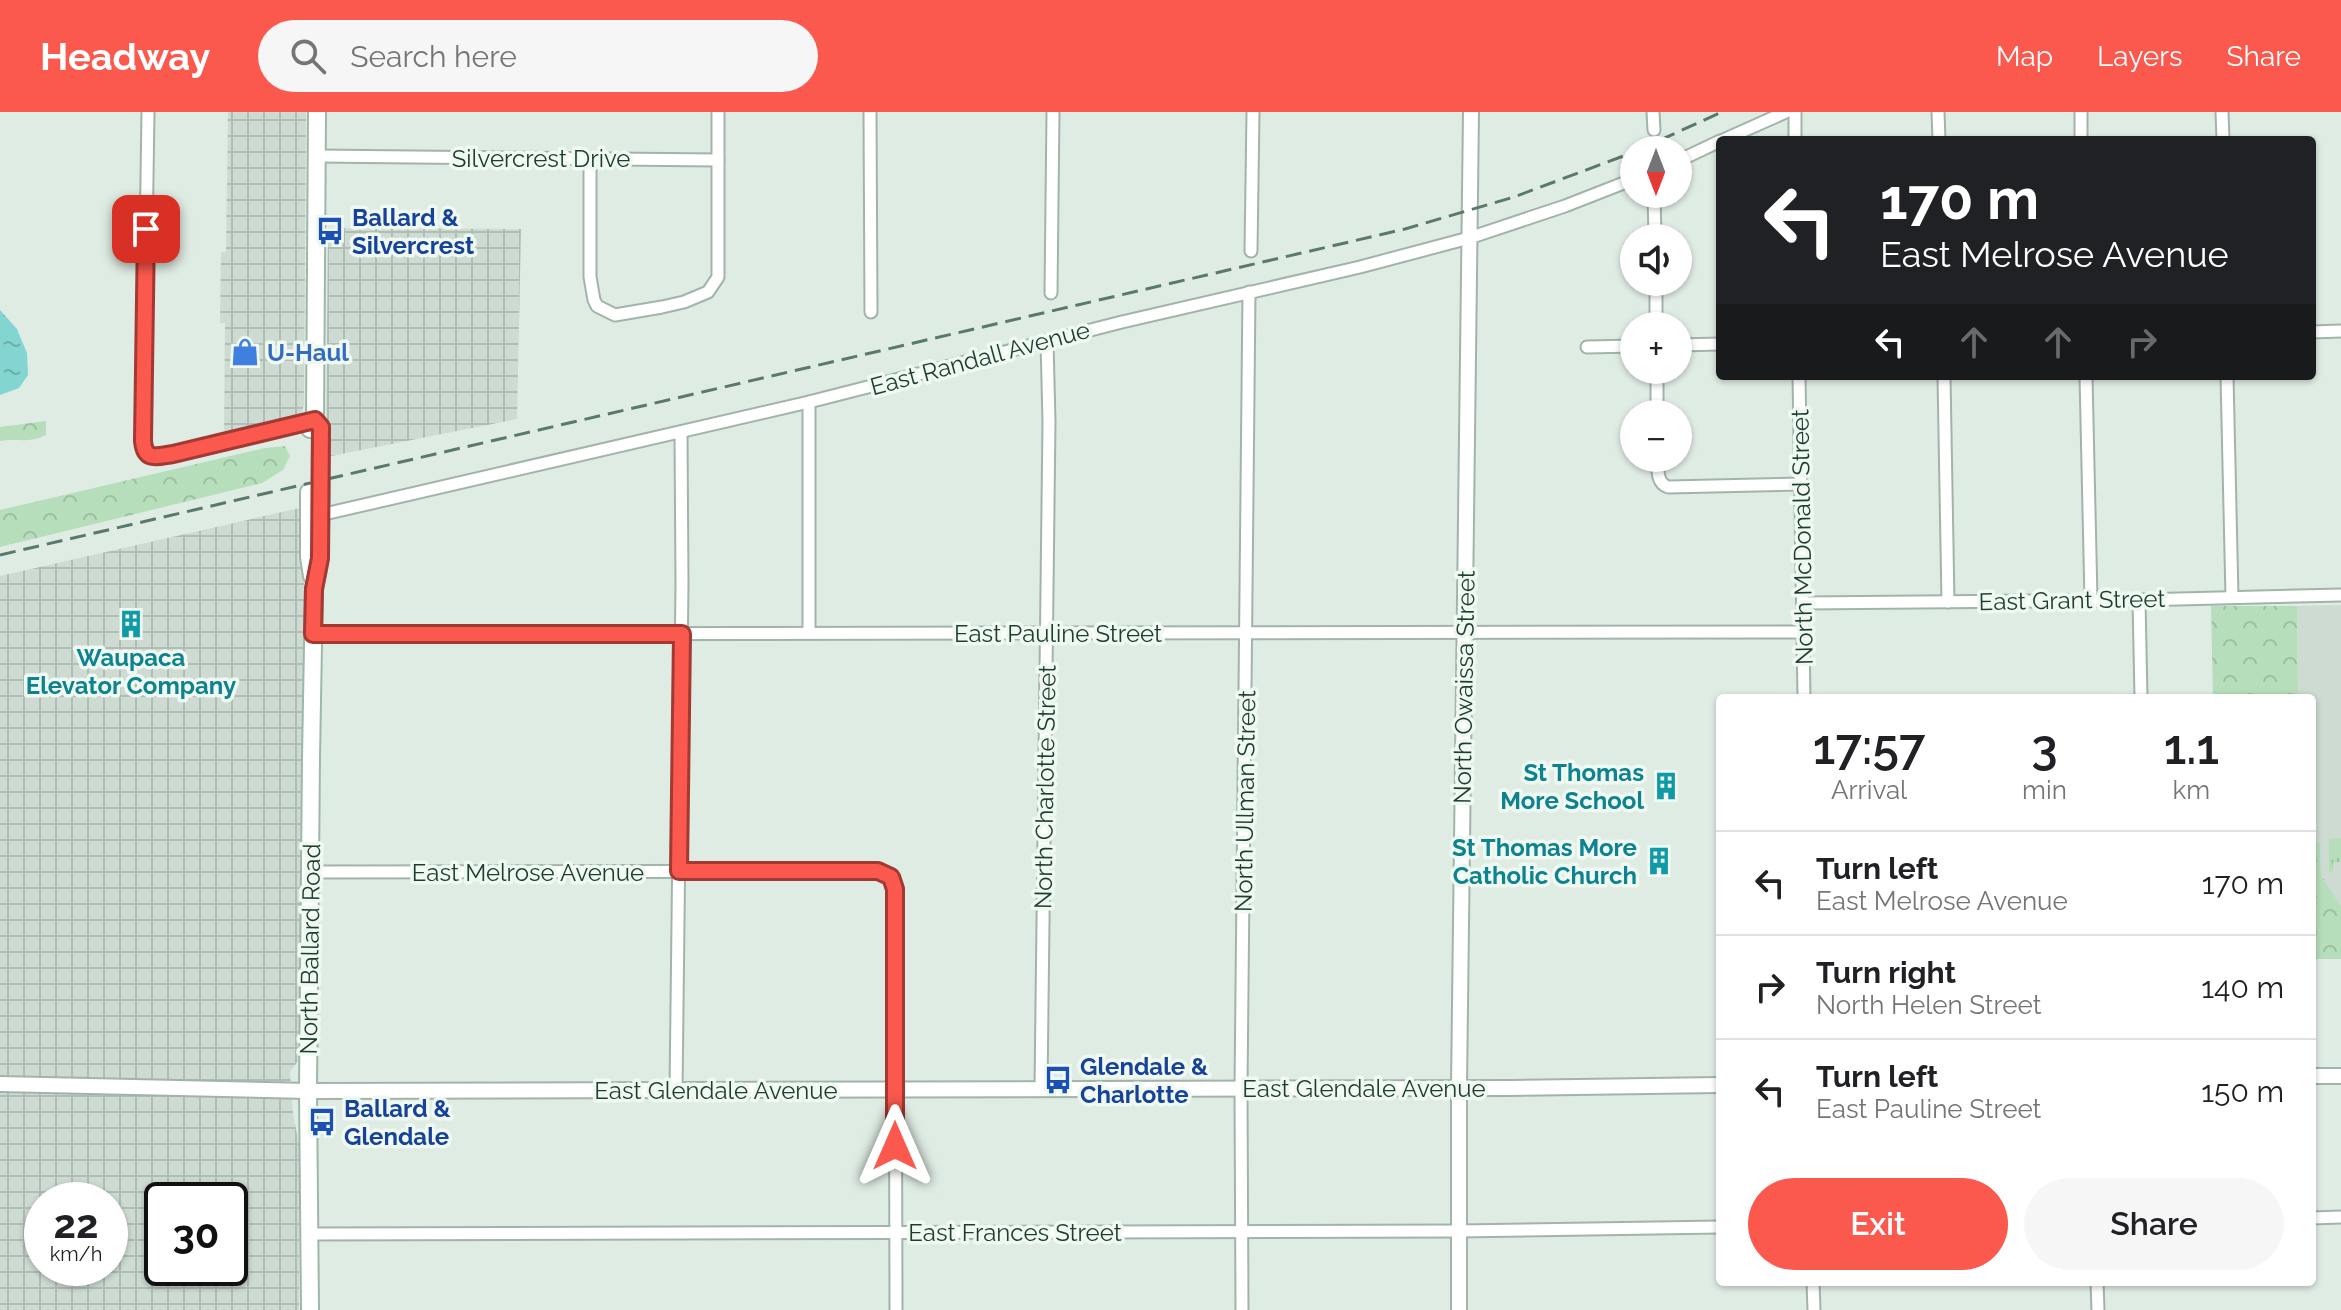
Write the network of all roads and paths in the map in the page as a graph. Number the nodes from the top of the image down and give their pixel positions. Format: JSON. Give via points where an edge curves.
{"nodes":[{"id":1,"x":148,"y":112,"type":"edge"},
{"id":2,"x":317,"y":112,"type":"edge"},
{"id":3,"x":718,"y":112,"type":"edge"},
{"id":4,"x":870,"y":112,"type":"edge"},
{"id":5,"x":1053,"y":112,"type":"edge"},
{"id":6,"x":1253,"y":112,"type":"edge"},
{"id":7,"x":1471,"y":112,"type":"edge"},
{"id":8,"x":1653,"y":112,"type":"edge"},
{"id":9,"x":1786,"y":112,"type":"edge"},
{"id":10,"x":1795,"y":112,"type":"edge"},
{"id":11,"x":1938,"y":112,"type":"edge"},
{"id":12,"x":2081,"y":112,"type":"edge"},
{"id":13,"x":2222,"y":112,"type":"edge"},
{"id":14,"x":1654,"y":130,"type":"dead end"},
{"id":15,"x":1733,"y":136,"type":"edge"},
{"id":16,"x":1795,"y":136,"type":"edge"},
{"id":17,"x":1939,"y":136,"type":"edge"},
{"id":18,"x":2081,"y":136,"type":"edge"},
{"id":19,"x":2223,"y":136,"type":"edge"},
{"id":20,"x":1716,"y":144,"type":"edge"},
{"id":21,"x":1692,"y":155,"type":"edge"},
{"id":22,"x":317,"y":156,"type":"junction"},
{"id":23,"x":590,"y":158,"type":"junction"},
{"id":24,"x":718,"y":160,"type":"junction"},
{"id":25,"x":1620,"y":184,"type":"edge"},
{"id":26,"x":1469,"y":238,"type":"junction"},
{"id":27,"x":1251,"y":251,"type":"dead end"},
{"id":28,"x":1249,"y":292,"type":"junction"},
{"id":29,"x":1051,"y":293,"type":"dead end"},
{"id":30,"x":871,"y":312,"type":"dead end"},
{"id":31,"x":2341,"y":331,"type":"edge"},
{"id":32,"x":2316,"y":332,"type":"edge"},
{"id":33,"x":1047,"y":341,"type":"junction"},
{"id":34,"x":1716,"y":344,"type":"edge"},
{"id":35,"x":1692,"y":345,"type":"edge"},
{"id":36,"x":1620,"y":346,"type":"edge"},
{"id":37,"x":1587,"y":347,"type":"dead end"},
{"id":38,"x":1799,"y":380,"type":"edge"},
{"id":39,"x":1944,"y":380,"type":"edge"},
{"id":40,"x":2086,"y":380,"type":"edge"},
{"id":41,"x":2227,"y":380,"type":"edge"},
{"id":42,"x":809,"y":402,"type":"junction"},
{"id":43,"x":315,"y":420,"type":"junction"},
{"id":44,"x":681,"y":432,"type":"junction"},
{"id":45,"x":1659,"y":472,"type":"edge"},
{"id":46,"x":1801,"y":484,"type":"junction"},
{"id":47,"x":320,"y":515,"type":"junction"},
{"id":48,"x":314,"y":589,"type":"junction"},
{"id":49,"x":2341,"y":595,"type":"edge"},
{"id":50,"x":2232,"y":597,"type":"junction"},
{"id":51,"x":2091,"y":600,"type":"junction"},
{"id":52,"x":2139,"y":600,"type":"junction"},
{"id":53,"x":1948,"y":602,"type":"junction"},
{"id":54,"x":1803,"y":603,"type":"junction"},
{"id":55,"x":1803,"y":632,"type":"junction"},
{"id":56,"x":809,"y":633,"type":"junction"},
{"id":57,"x":1465,"y":633,"type":"junction"},
{"id":58,"x":313,"y":634,"type":"junction"},
{"id":59,"x":682,"y":634,"type":"junction"},
{"id":60,"x":1047,"y":634,"type":"junction"},
{"id":61,"x":1247,"y":634,"type":"junction"},
{"id":62,"x":1804,"y":694,"type":"edge"},
{"id":63,"x":2141,"y":694,"type":"edge"},
{"id":64,"x":679,"y":871,"type":"junction"},
{"id":65,"x":311,"y":872,"type":"junction"},
{"id":66,"x":2316,"y":1076,"type":"edge"},
{"id":67,"x":2341,"y":1076,"type":"edge"},
{"id":68,"x":0,"y":1084,"type":"edge"},
{"id":69,"x":1716,"y":1085,"type":"edge"},
{"id":70,"x":1459,"y":1087,"type":"junction"},
{"id":71,"x":1241,"y":1088,"type":"junction"},
{"id":72,"x":895,"y":1089,"type":"junction"},
{"id":73,"x":1041,"y":1089,"type":"junction"},
{"id":74,"x":308,"y":1091,"type":"junction"},
{"id":75,"x":676,"y":1091,"type":"junction"},
{"id":76,"x":2341,"y":1217,"type":"edge"},
{"id":77,"x":2316,"y":1218,"type":"edge"},
{"id":78,"x":1716,"y":1227,"type":"edge"},
{"id":79,"x":1241,"y":1231,"type":"junction"},
{"id":80,"x":1458,"y":1231,"type":"junction"},
{"id":81,"x":895,"y":1233,"type":"junction"},
{"id":82,"x":310,"y":1234,"type":"junction"},
{"id":83,"x":1813,"y":1286,"type":"edge"},
{"id":84,"x":2097,"y":1286,"type":"edge"},
{"id":85,"x":310,"y":1310,"type":"edge"},
{"id":86,"x":896,"y":1310,"type":"edge"},
{"id":87,"x":1242,"y":1310,"type":"edge"},
{"id":88,"x":1459,"y":1310,"type":"edge"},
{"id":89,"x":1814,"y":1310,"type":"edge"},
{"id":90,"x":2098,"y":1310,"type":"edge"}],
"edges":[{"from":1,"to":43,"type":"street","via":[[145,452],[173,454]]},
{"from":2,"to":22,"type":"main road","name":"North Ballard Road"},
{"from":3,"to":24,"type":"street"},
{"from":4,"to":30,"type":"street"},
{"from":5,"to":29,"type":"street"},
{"from":6,"to":27,"type":"street"},
{"from":7,"to":26,"type":"street","name":"North Owaissa Street"},
{"from":8,"to":14,"type":"street"},
{"from":9,"to":15,"type":"street"},
{"from":10,"to":16,"type":"street"},
{"from":11,"to":17,"type":"street"},
{"from":12,"to":18,"type":"street"},
{"from":13,"to":19,"type":"street"},
{"from":20,"to":21,"type":"street"},
{"from":22,"to":23,"type":"street","name":"Silvercrest Drive"},
{"from":22,"to":43,"type":"main road","name":"North Ballard Road"},
{"from":23,"to":24,"type":"street","name":"Silvercrest Drive"},
{"from":23,"to":24,"type":"street","via":[[592,293],[597,306],[615,315],[684,302],[715,285]]},
{"from":25,"to":26,"type":"street","name":"East Randall Avenue"},
{"from":26,"to":28,"type":"street","name":"East Randall Avenue"},
{"from":26,"to":57,"type":"street","name":"North Owaissa Street"},
{"from":28,"to":33,"type":"street","name":"East Randall Avenue"},
{"from":28,"to":61,"type":"street","name":"North Ullman Street"},
{"from":31,"to":32,"type":"street"},
{"from":33,"to":42,"type":"street","name":"East Randall Avenue"},
{"from":33,"to":60,"type":"street","name":"North Charlotte Street"},
{"from":34,"to":35,"type":"street"},
{"from":36,"to":37,"type":"street"},
{"from":38,"to":46,"type":"street","name":"North McDonald Street"},
{"from":39,"to":53,"type":"street"},
{"from":40,"to":51,"type":"street"},
{"from":41,"to":50,"type":"street"},
{"from":42,"to":44,"type":"street","name":"East Randall Avenue"},
{"from":42,"to":56,"type":"street"},
{"from":43,"to":47,"type":"main road","name":"North Ballard Road","via":[[321,427]]},
{"from":43,"to":48,"type":"main road","name":"North Ballard Road","via":[[310,427],[309,557]]},
{"from":44,"to":47,"type":"street","name":"East Randall Avenue"},
{"from":44,"to":59,"type":"street"},
{"from":45,"to":46,"type":"street","via":[[1668,487]]},
{"from":46,"to":54,"type":"street","name":"North McDonald Street"},
{"from":47,"to":48,"type":"main road","name":"North Ballard Road"},
{"from":48,"to":58,"type":"main road","name":"North Ballard Road"},
{"from":49,"to":50,"type":"street","name":"East Grant Street"},
{"from":50,"to":52,"type":"street","name":"East Grant Street"},
{"from":51,"to":52,"type":"street","name":"East Grant Street"},
{"from":51,"to":53,"type":"street","name":"East Grant Street"},
{"from":52,"to":63,"type":"street"},
{"from":53,"to":54,"type":"street","name":"East Grant Street"},
{"from":54,"to":55,"type":"street","name":"North McDonald Street"},
{"from":55,"to":57,"type":"street","name":"East Pauline Street"},
{"from":55,"to":62,"type":"street","name":"North McDonald Street"},
{"from":56,"to":59,"type":"street","name":"East Pauline Street"},
{"from":56,"to":60,"type":"street","name":"East Pauline Street"},
{"from":57,"to":61,"type":"street","name":"East Pauline Street"},
{"from":57,"to":70,"type":"street","name":"North Owaissa Street"},
{"from":58,"to":59,"type":"street","name":"East Pauline Street"},
{"from":58,"to":65,"type":"main road","name":"North Ballard Road"},
{"from":59,"to":64,"type":"street"},
{"from":60,"to":61,"type":"street","name":"East Pauline Street"},
{"from":60,"to":73,"type":"street","name":"North Charlotte Street"},
{"from":61,"to":71,"type":"street","name":"North Ullman Street"},
{"from":64,"to":65,"type":"street","name":"East Melrose Avenue"},
{"from":64,"to":72,"type":"street","name":"East Melrose Avenue","via":[[889,874],[895,889]]},
{"from":64,"to":75,"type":"street"},
{"from":65,"to":74,"type":"main road","name":"North Ballard Road"},
{"from":66,"to":67,"type":"street"},
{"from":68,"to":74,"type":"street","name":"East Glendale Avenue"},
{"from":69,"to":70,"type":"street","name":"East Glendale Avenue"},
{"from":70,"to":71,"type":"street","name":"East Glendale Avenue"},
{"from":70,"to":80,"type":"street","name":"North Owaissa Street"},
{"from":71,"to":73,"type":"street","name":"East Glendale Avenue"},
{"from":71,"to":79,"type":"street","name":"North Ullman Street"},
{"from":72,"to":73,"type":"street","name":"East Glendale Avenue"},
{"from":72,"to":75,"type":"street","name":"East Glendale Avenue"},
{"from":72,"to":81,"type":"street"},
{"from":74,"to":75,"type":"street","name":"East Glendale Avenue"},
{"from":74,"to":82,"type":"main road","name":"North Ballard Road"},
{"from":76,"to":77,"type":"street"},
{"from":78,"to":80,"type":"street","name":"East Frances Street"},
{"from":79,"to":80,"type":"street","name":"East Frances Street"},
{"from":79,"to":81,"type":"street","name":"East Frances Street"},
{"from":79,"to":87,"type":"street","name":"North Ullman Street"},
{"from":80,"to":88,"type":"street","name":"North Owaissa Street"},
{"from":81,"to":82,"type":"street","name":"East Frances Street"},
{"from":81,"to":86,"type":"street"},
{"from":82,"to":85,"type":"main road","name":"North Ballard Road"},
{"from":83,"to":89,"type":"street"},
{"from":84,"to":90,"type":"street"}]}
